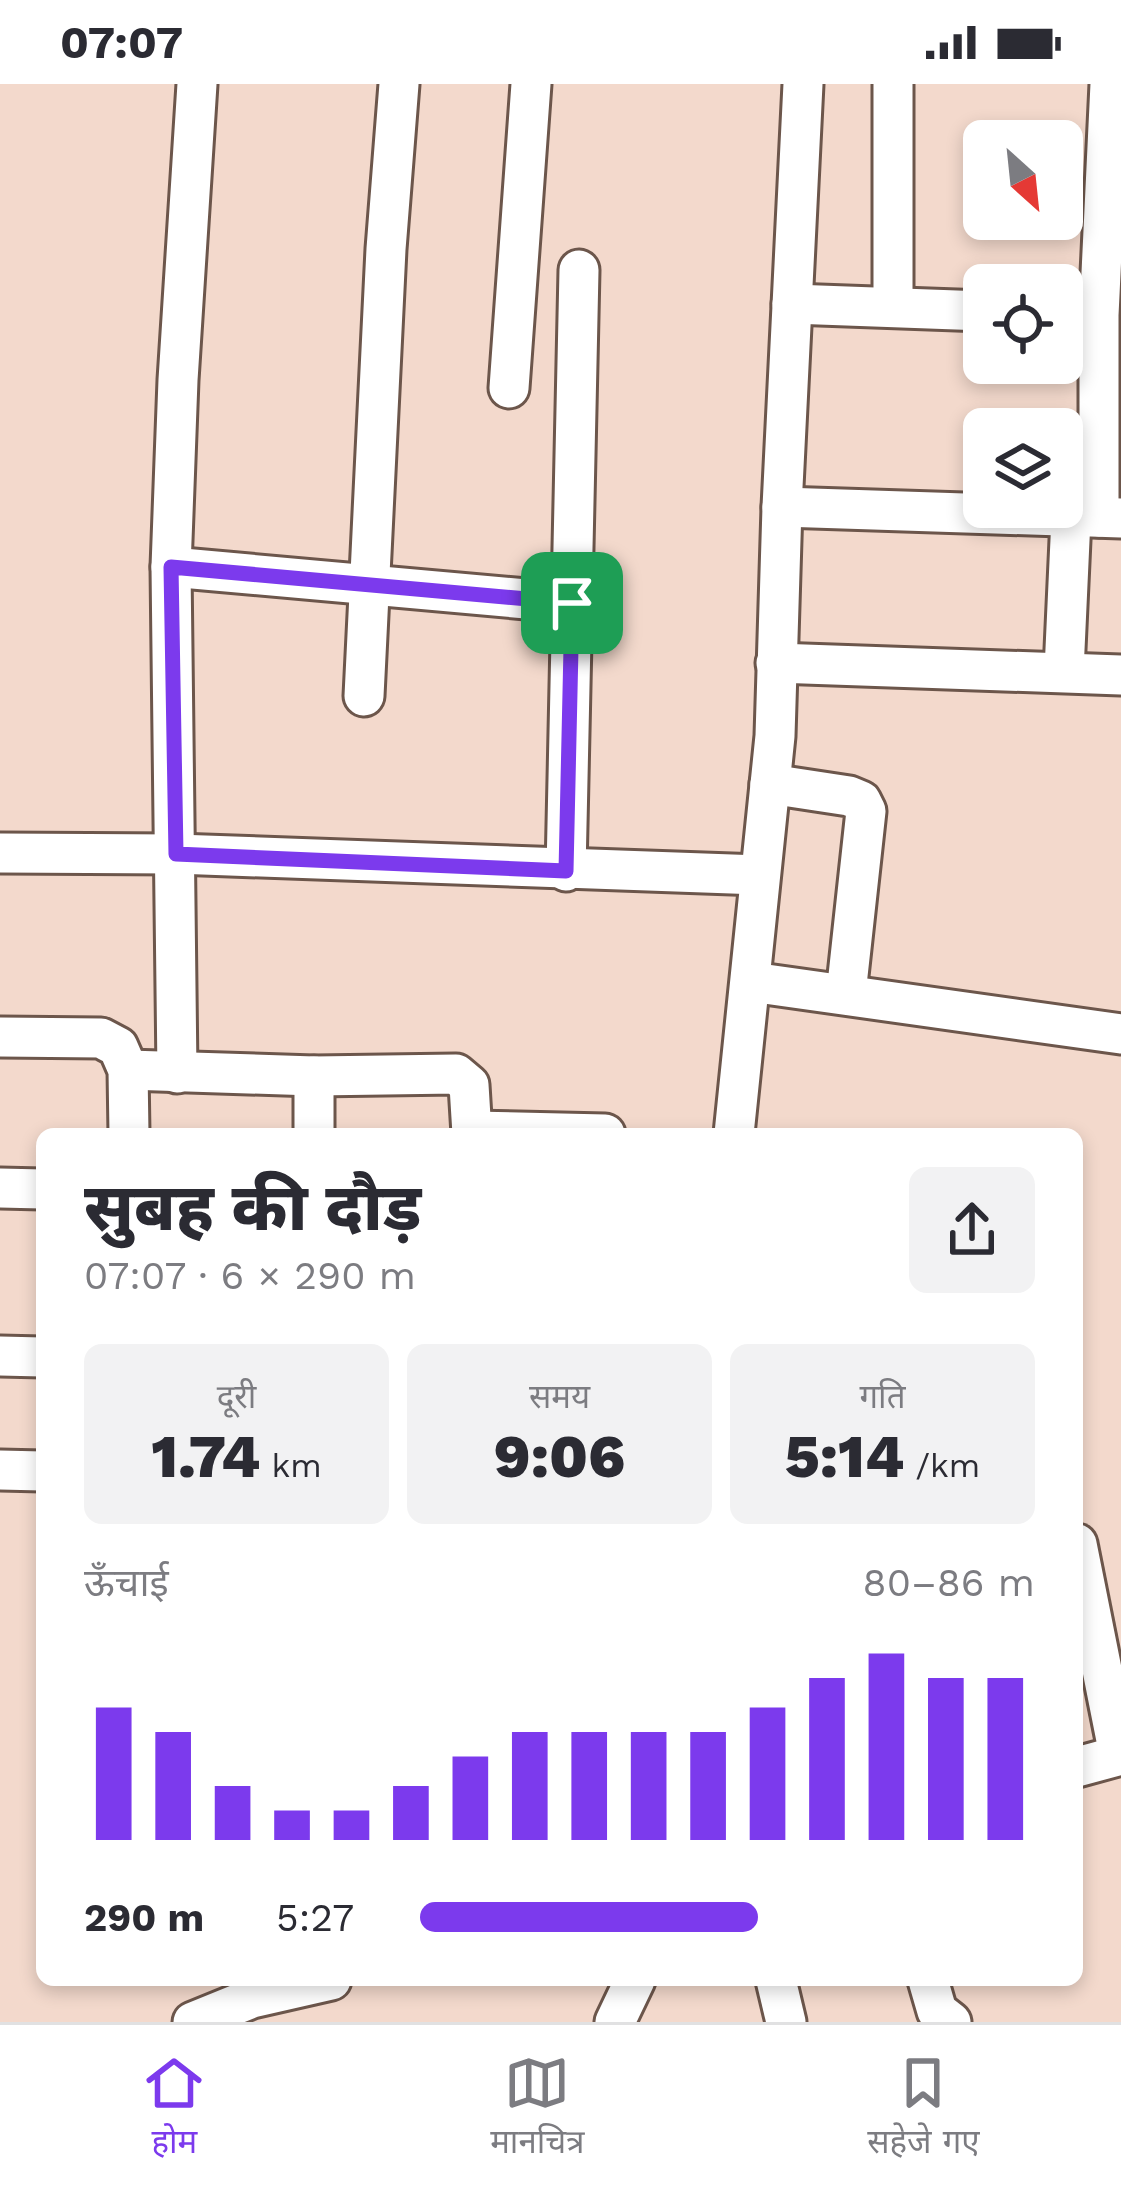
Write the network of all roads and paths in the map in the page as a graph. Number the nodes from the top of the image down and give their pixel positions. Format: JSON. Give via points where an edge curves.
{"nodes":[{"id":1,"x":197,"y":84,"type":"edge"},
{"id":2,"x":399,"y":84,"type":"edge"},
{"id":3,"x":531,"y":84,"type":"edge"},
{"id":4,"x":803,"y":84,"type":"edge"},
{"id":5,"x":893,"y":84,"type":"edge"},
{"id":6,"x":1110,"y":84,"type":"edge"},
{"id":7,"x":579,"y":270,"type":"dead end"},
{"id":8,"x":792,"y":304,"type":"junction"},
{"id":9,"x":893,"y":307,"type":"junction"},
{"id":10,"x":963,"y":310,"type":"edge"},
{"id":11,"x":1094,"y":315,"type":"edge"},
{"id":12,"x":508,"y":388,"type":"dead end"},
{"id":13,"x":782,"y":507,"type":"junction"},
{"id":14,"x":1097,"y":518,"type":"edge"},
{"id":15,"x":171,"y":567,"type":"junction"},
{"id":16,"x":370,"y":586,"type":"junction"},
{"id":17,"x":572,"y":603,"type":"junction"},
{"id":18,"x":776,"y":663,"type":"junction"},
{"id":19,"x":1064,"y":670,"type":"junction"},
{"id":20,"x":1121,"y":675,"type":"edge"},
{"id":21,"x":364,"y":696,"type":"dead end"},
{"id":22,"x":770,"y":784,"type":"junction"},
{"id":23,"x":0,"y":853,"type":"edge"},
{"id":24,"x":176,"y":854,"type":"junction"},
{"id":25,"x":566,"y":871,"type":"junction"},
{"id":26,"x":760,"y":875,"type":"junction"},
{"id":27,"x":752,"y":982,"type":"junction"},
{"id":28,"x":846,"y":994,"type":"junction"},
{"id":29,"x":1121,"y":1034,"type":"edge"},
{"id":30,"x":0,"y":1037,"type":"edge"},
{"id":31,"x":128,"y":1070,"type":"junction"},
{"id":32,"x":177,"y":1073,"type":"junction"},
{"id":33,"x":314,"y":1076,"type":"junction"},
{"id":34,"x":129,"y":1128,"type":"edge"},
{"id":35,"x":314,"y":1128,"type":"edge"},
{"id":36,"x":472,"y":1128,"type":"edge"},
{"id":37,"x":735,"y":1128,"type":"edge"},
{"id":38,"x":0,"y":1188,"type":"edge"},
{"id":39,"x":36,"y":1189,"type":"edge"},
{"id":40,"x":0,"y":1356,"type":"edge"},
{"id":41,"x":36,"y":1358,"type":"edge"},
{"id":42,"x":0,"y":1470,"type":"edge"},
{"id":43,"x":36,"y":1471,"type":"edge"},
{"id":44,"x":1083,"y":1573,"type":"edge"},
{"id":45,"x":1120,"y":1755,"type":"edge"},
{"id":46,"x":1083,"y":1765,"type":"edge"},
{"id":47,"x":304,"y":1986,"type":"edge"},
{"id":48,"x":632,"y":1986,"type":"edge"},
{"id":49,"x":777,"y":1986,"type":"edge"},
{"id":50,"x":929,"y":1986,"type":"edge"},
{"id":51,"x":194,"y":2022,"type":"edge"},
{"id":52,"x":615,"y":2022,"type":"edge"},
{"id":53,"x":786,"y":2022,"type":"edge"},
{"id":54,"x":951,"y":2022,"type":"edge"}],
"edges":[{"from":1,"to":15,"type":"street"},
{"from":2,"to":16,"type":"street"},
{"from":3,"to":12,"type":"street"},
{"from":4,"to":8,"type":"street"},
{"from":5,"to":9,"type":"street"},
{"from":6,"to":11,"type":"street"},
{"from":7,"to":17,"type":"street"},
{"from":8,"to":9,"type":"street"},
{"from":8,"to":13,"type":"street"},
{"from":9,"to":10,"type":"street"},
{"from":11,"to":14,"type":"street"},
{"from":13,"to":14,"type":"street"},
{"from":13,"to":18,"type":"street"},
{"from":14,"to":19,"type":"street"},
{"from":15,"to":16,"type":"street"},
{"from":15,"to":24,"type":"street"},
{"from":16,"to":17,"type":"street"},
{"from":16,"to":21,"type":"street"},
{"from":17,"to":25,"type":"street"},
{"from":18,"to":19,"type":"street"},
{"from":18,"to":22,"type":"street"},
{"from":19,"to":20,"type":"street"},
{"from":22,"to":26,"type":"street"},
{"from":22,"to":28,"type":"street","via":[[849,796],[866,811]]},
{"from":23,"to":24,"type":"street"},
{"from":24,"to":25,"type":"street"},
{"from":24,"to":32,"type":"street"},
{"from":25,"to":26,"type":"street"},
{"from":26,"to":27,"type":"street"},
{"from":27,"to":28,"type":"street"},
{"from":27,"to":37,"type":"street"},
{"from":28,"to":29,"type":"street"},
{"from":30,"to":31,"type":"street","via":[[100,1038],[118,1047]]},
{"from":31,"to":32,"type":"street"},
{"from":31,"to":34,"type":"street"},
{"from":32,"to":33,"type":"street"},
{"from":33,"to":35,"type":"street"},
{"from":33,"to":36,"type":"street","via":[[456,1074],[469,1085]]},
{"from":38,"to":39,"type":"street"},
{"from":40,"to":41,"type":"street"},
{"from":42,"to":43,"type":"street"},
{"from":44,"to":45,"type":"street"},
{"from":45,"to":46,"type":"street"},
{"from":47,"to":51,"type":"street"},
{"from":48,"to":52,"type":"street"},
{"from":49,"to":53,"type":"street"},
{"from":50,"to":54,"type":"street"}]}
